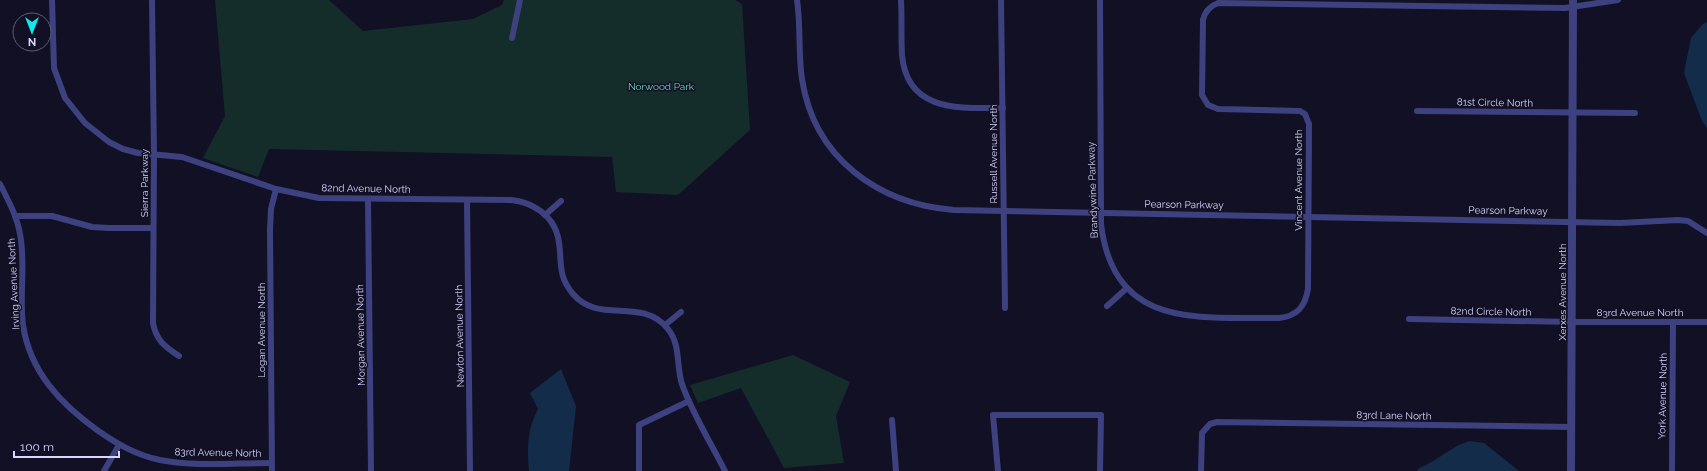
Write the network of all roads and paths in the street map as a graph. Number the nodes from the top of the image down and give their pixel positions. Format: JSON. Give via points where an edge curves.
{"nodes":[{"id":1,"x":52,"y":0,"type":"edge"},
{"id":2,"x":152,"y":0,"type":"edge"},
{"id":3,"x":520,"y":0,"type":"edge"},
{"id":4,"x":797,"y":0,"type":"edge"},
{"id":5,"x":901,"y":0,"type":"edge"},
{"id":6,"x":1001,"y":0,"type":"edge"},
{"id":7,"x":1100,"y":0,"type":"edge"},
{"id":8,"x":1618,"y":0,"type":"edge"},
{"id":9,"x":1573,"y":4,"type":"edge"},
{"id":10,"x":512,"y":38,"type":"dead end"},
{"id":11,"x":1003,"y":108,"type":"junction"},
{"id":12,"x":1417,"y":111,"type":"dead end"},
{"id":13,"x":1573,"y":112,"type":"junction"},
{"id":14,"x":1635,"y":113,"type":"dead end"},
{"id":15,"x":154,"y":155,"type":"junction"},
{"id":16,"x":0,"y":184,"type":"edge"},
{"id":17,"x":276,"y":189,"type":"junction"},
{"id":18,"x":368,"y":199,"type":"junction"},
{"id":19,"x":468,"y":200,"type":"junction"},
{"id":20,"x":561,"y":201,"type":"dead end"},
{"id":21,"x":1004,"y":211,"type":"junction"},
{"id":22,"x":1101,"y":212,"type":"junction"},
{"id":23,"x":545,"y":215,"type":"junction"},
{"id":24,"x":1308,"y":215,"type":"junction"},
{"id":25,"x":15,"y":216,"type":"junction"},
{"id":26,"x":1573,"y":222,"type":"junction"},
{"id":27,"x":153,"y":228,"type":"junction"},
{"id":28,"x":1707,"y":233,"type":"edge"},
{"id":29,"x":1127,"y":288,"type":"junction"},
{"id":30,"x":1308,"y":289,"type":"joint"},
{"id":31,"x":1107,"y":306,"type":"dead end"},
{"id":32,"x":1005,"y":308,"type":"dead end"},
{"id":33,"x":681,"y":312,"type":"dead end"},
{"id":34,"x":1409,"y":319,"type":"dead end"},
{"id":35,"x":1572,"y":322,"type":"junction"},
{"id":36,"x":1673,"y":322,"type":"junction"},
{"id":37,"x":1707,"y":322,"type":"edge"},
{"id":38,"x":665,"y":325,"type":"junction"},
{"id":39,"x":178,"y":356,"type":"dead end"},
{"id":40,"x":689,"y":401,"type":"junction"},
{"id":41,"x":892,"y":420,"type":"dead end"},
{"id":42,"x":1572,"y":427,"type":"junction"},
{"id":43,"x":119,"y":445,"type":"junction"},
{"id":44,"x":272,"y":463,"type":"junction"},
{"id":45,"x":104,"y":471,"type":"edge"},
{"id":46,"x":272,"y":471,"type":"edge"},
{"id":47,"x":371,"y":471,"type":"edge"},
{"id":48,"x":470,"y":471,"type":"edge"},
{"id":49,"x":639,"y":471,"type":"edge"},
{"id":50,"x":725,"y":471,"type":"edge"},
{"id":51,"x":896,"y":471,"type":"edge"},
{"id":52,"x":998,"y":471,"type":"edge"},
{"id":53,"x":1100,"y":471,"type":"edge"},
{"id":54,"x":1200,"y":471,"type":"edge"},
{"id":55,"x":1572,"y":471,"type":"edge"},
{"id":56,"x":1672,"y":471,"type":"edge"}],
"edges":[{"from":1,"to":15,"type":"street","name":"82nd Avenue North","via":[[54,68],[65,98],[85,123],[109,142],[123,149]]},
{"from":2,"to":15,"type":"street","name":"Sierra Parkway"},
{"from":3,"to":10,"type":"street"},
{"from":4,"to":21,"type":"street","name":"Pearson Parkway","via":[[799,58],[807,101],[826,140],[839,157],[872,185],[891,196],[911,203],[940,208]]},
{"from":5,"to":11,"type":"street","via":[[902,56],[908,78],[914,88],[932,102],[943,106]]},
{"from":6,"to":11,"type":"street","name":"Russell Avenue North"},
{"from":7,"to":22,"type":"street","name":"Brandywine Parkway"},
{"from":8,"to":9,"type":"street"},
{"from":9,"to":13,"type":"street","name":"Xerxes Avenue North"},
{"from":9,"to":24,"type":"street","name":"Vincent Avenue North","via":[[1218,3],[1206,10],[1203,20],[1202,95],[1208,105],[1218,109],[1294,110],[1305,114],[1309,124]]},
{"from":11,"to":21,"type":"street","name":"Russell Avenue North"},
{"from":12,"to":13,"type":"street","name":"81st Circle North"},
{"from":13,"to":14,"type":"street"},
{"from":13,"to":26,"type":"street","name":"Xerxes Avenue North"},
{"from":15,"to":17,"type":"street","name":"82nd Avenue North","via":[[182,157]]},
{"from":15,"to":27,"type":"street","name":"Sierra Parkway"},
{"from":16,"to":25,"type":"street","name":"Irving Avenue North"},
{"from":17,"to":18,"type":"street","name":"82nd Avenue North","via":[[319,198]]},
{"from":17,"to":44,"type":"street","name":"Logan Avenue North","via":[[270,229]]},
{"from":18,"to":19,"type":"street","name":"82nd Avenue North"},
{"from":18,"to":47,"type":"street","name":"Morgan Avenue North"},
{"from":19,"to":23,"type":"street","name":"82nd Avenue North","via":[[512,200],[530,204]]},
{"from":19,"to":48,"type":"street","name":"Newton Avenue North"},
{"from":20,"to":23,"type":"street"},
{"from":21,"to":22,"type":"street","name":"Pearson Parkway"},
{"from":21,"to":32,"type":"street","name":"Russell Avenue North"},
{"from":22,"to":24,"type":"street","name":"Pearson Parkway"},
{"from":22,"to":29,"type":"street","name":"Brandywine Parkway","via":[[1107,256]]},
{"from":23,"to":38,"type":"street","via":[[558,236],[561,274],[574,295],[596,308],[643,312]]},
{"from":24,"to":26,"type":"street","name":"Pearson Parkway"},
{"from":24,"to":30,"type":"street","name":"Vincent Avenue North"},
{"from":25,"to":27,"type":"street","via":[[52,216],[109,228]]},
{"from":25,"to":43,"type":"street","name":"Irving Avenue North","via":[[22,249],[23,325],[32,358],[40,374],[63,403]]},
{"from":26,"to":28,"type":"street","name":"Pearson Parkway","via":[[1678,220],[1688,221]]},
{"from":26,"to":35,"type":"street","name":"Xerxes Avenue North"},
{"from":27,"to":39,"type":"street","name":"Sierra Parkway","via":[[155,332],[163,346]]},
{"from":29,"to":30,"type":"street","name":"Brandywine Parkway","via":[[1148,304],[1178,315],[1263,318],[1286,317],[1300,310]]},
{"from":29,"to":31,"type":"street"},
{"from":33,"to":38,"type":"street"},
{"from":34,"to":35,"type":"street","name":"82nd Circle North"},
{"from":35,"to":36,"type":"street","name":"83rd Avenue North"},
{"from":35,"to":42,"type":"street","name":"Xerxes Avenue North"},
{"from":36,"to":37,"type":"street","name":"83rd Avenue North"},
{"from":36,"to":56,"type":"street","name":"York Avenue North"},
{"from":38,"to":40,"type":"street","via":[[675,340],[682,384]]},
{"from":40,"to":49,"type":"street","via":[[639,425]]},
{"from":40,"to":50,"type":"street"},
{"from":41,"to":51,"type":"street"},
{"from":42,"to":54,"type":"street","name":"83rd Lane North","via":[[1216,422],[1210,424],[1202,433]]},
{"from":42,"to":55,"type":"street","name":"Xerxes Avenue North"},
{"from":43,"to":44,"type":"street","name":"83rd Avenue North","via":[[160,460]]},
{"from":43,"to":45,"type":"street"},
{"from":44,"to":46,"type":"street","name":"Logan Avenue North"},
{"from":52,"to":53,"type":"street","via":[[993,415],[1101,416]]}]}
